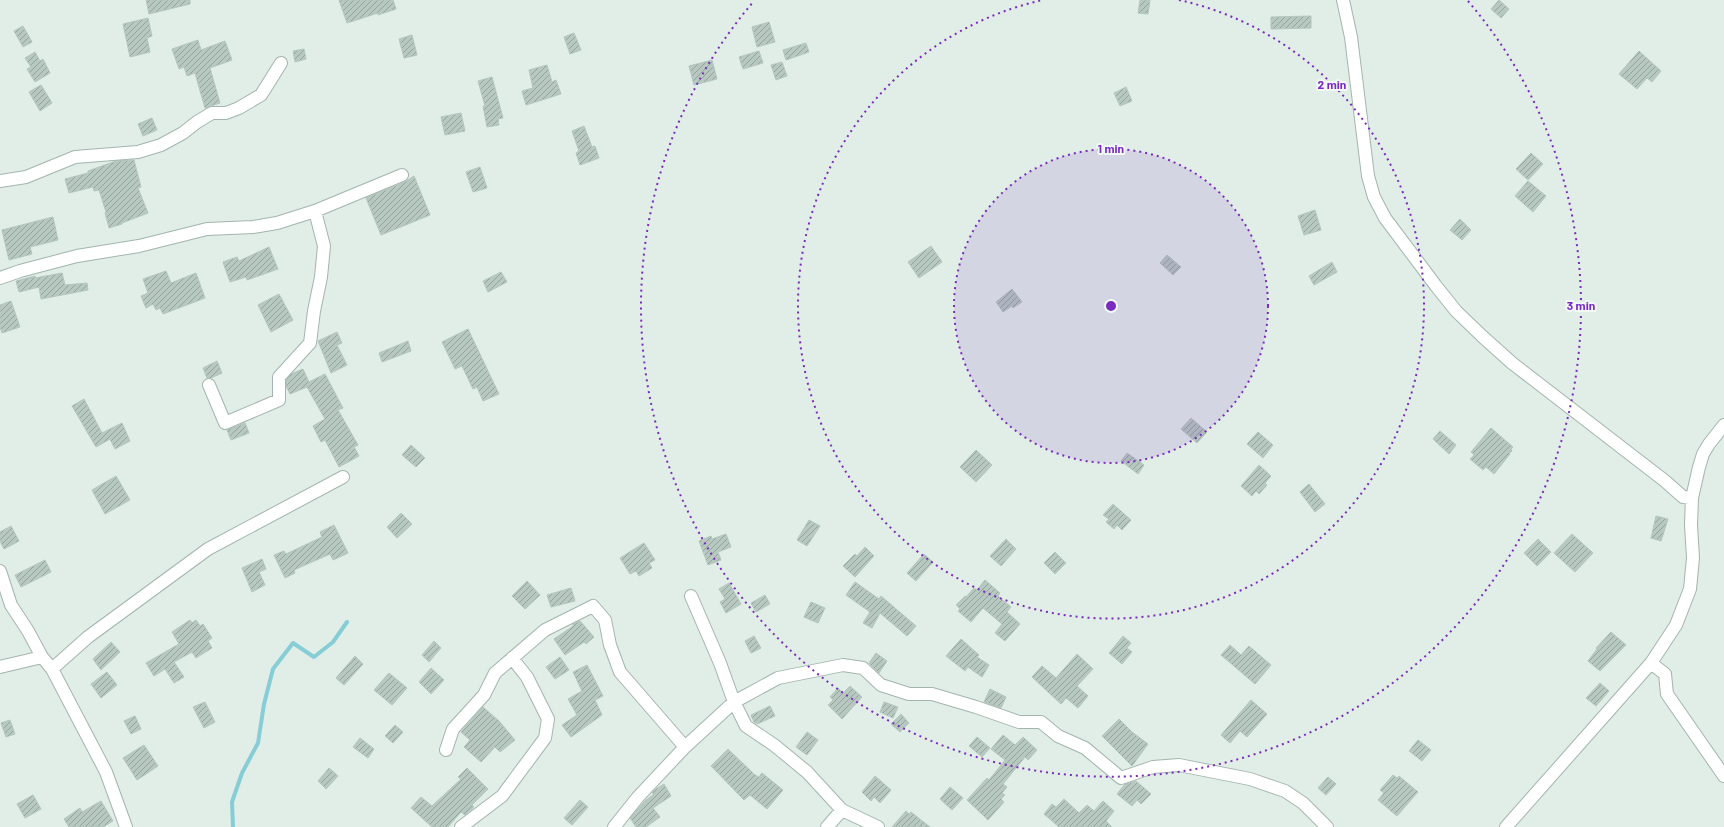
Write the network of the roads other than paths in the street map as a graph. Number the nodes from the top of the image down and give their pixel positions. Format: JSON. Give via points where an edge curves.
{"nodes":[{"id":1,"x":1343,"y":0,"type":"edge"},
{"id":2,"x":281,"y":63,"type":"dead end"},
{"id":3,"x":402,"y":175,"type":"dead end"},
{"id":4,"x":0,"y":181,"type":"edge"},
{"id":5,"x":315,"y":211,"type":"junction"},
{"id":6,"x":0,"y":278,"type":"edge"},
{"id":7,"x":209,"y":385,"type":"dead end"},
{"id":8,"x":1724,"y":425,"type":"edge"},
{"id":9,"x":343,"y":477,"type":"dead end"},
{"id":10,"x":1692,"y":498,"type":"junction"},
{"id":11,"x":0,"y":571,"type":"edge"},
{"id":12,"x":691,"y":596,"type":"dead end"},
{"id":13,"x":42,"y":657,"type":"junction"},
{"id":14,"x":512,"y":658,"type":"junction"},
{"id":15,"x":1651,"y":663,"type":"junction"},
{"id":16,"x":0,"y":667,"type":"edge"},
{"id":17,"x":52,"y":669,"type":"junction"},
{"id":18,"x":734,"y":702,"type":"junction"},
{"id":19,"x":685,"y":747,"type":"junction"},
{"id":20,"x":446,"y":750,"type":"dead end"},
{"id":21,"x":1724,"y":776,"type":"edge"},
{"id":22,"x":842,"y":810,"type":"junction"},
{"id":23,"x":126,"y":827,"type":"edge"},
{"id":24,"x":461,"y":827,"type":"edge"},
{"id":25,"x":614,"y":827,"type":"edge"},
{"id":26,"x":827,"y":827,"type":"edge"},
{"id":27,"x":878,"y":827,"type":"edge"},
{"id":28,"x":1327,"y":827,"type":"edge"},
{"id":29,"x":1506,"y":827,"type":"edge"}],
"edges":[{"from":1,"to":10,"type":"street","via":[[1351,37],[1368,176],[1374,197],[1385,218],[1456,311],[1483,337],[1512,363],[1683,497]]},
{"from":2,"to":4,"type":"street","via":[[261,95],[226,113],[212,113],[161,146],[138,152],[75,157],[26,177]]},
{"from":3,"to":5,"type":"street"},
{"from":5,"to":6,"type":"street","via":[[277,223],[207,229],[139,246],[78,256]]},
{"from":5,"to":7,"type":"street","via":[[324,246],[310,343],[279,377],[279,400],[225,423]]},
{"from":8,"to":10,"type":"street","via":[[1703,454]]},
{"from":9,"to":17,"type":"street","via":[[208,549],[88,637]]},
{"from":10,"to":15,"type":"street","via":[[1693,558],[1690,589],[1676,625]]},
{"from":11,"to":13,"type":"street","via":[[11,605]]},
{"from":12,"to":18,"type":"street"},
{"from":13,"to":16,"type":"street"},
{"from":13,"to":17,"type":"street"},
{"from":14,"to":19,"type":"street","via":[[545,630],[593,606],[605,620],[610,645],[620,672]]},
{"from":14,"to":20,"type":"street","via":[[495,673],[484,695],[453,729]]},
{"from":14,"to":24,"type":"street","via":[[527,677],[548,719],[545,738],[502,796]]},
{"from":15,"to":21,"type":"street","via":[[1665,674],[1667,694]]},
{"from":15,"to":29,"type":"street"},
{"from":17,"to":23,"type":"street","via":[[106,772]]},
{"from":18,"to":19,"type":"street"},
{"from":18,"to":22,"type":"street","via":[[746,726],[807,772]]},
{"from":18,"to":28,"type":"street","via":[[778,678],[843,665],[863,668],[881,685],[909,694],[932,694],[1019,722],[1041,722],[1058,736],[1085,748],[1120,778],[1153,767],[1179,765],[1250,779],[1285,791],[1303,803]]},
{"from":19,"to":25,"type":"street"},
{"from":22,"to":26,"type":"street"},
{"from":22,"to":27,"type":"street"}]}
